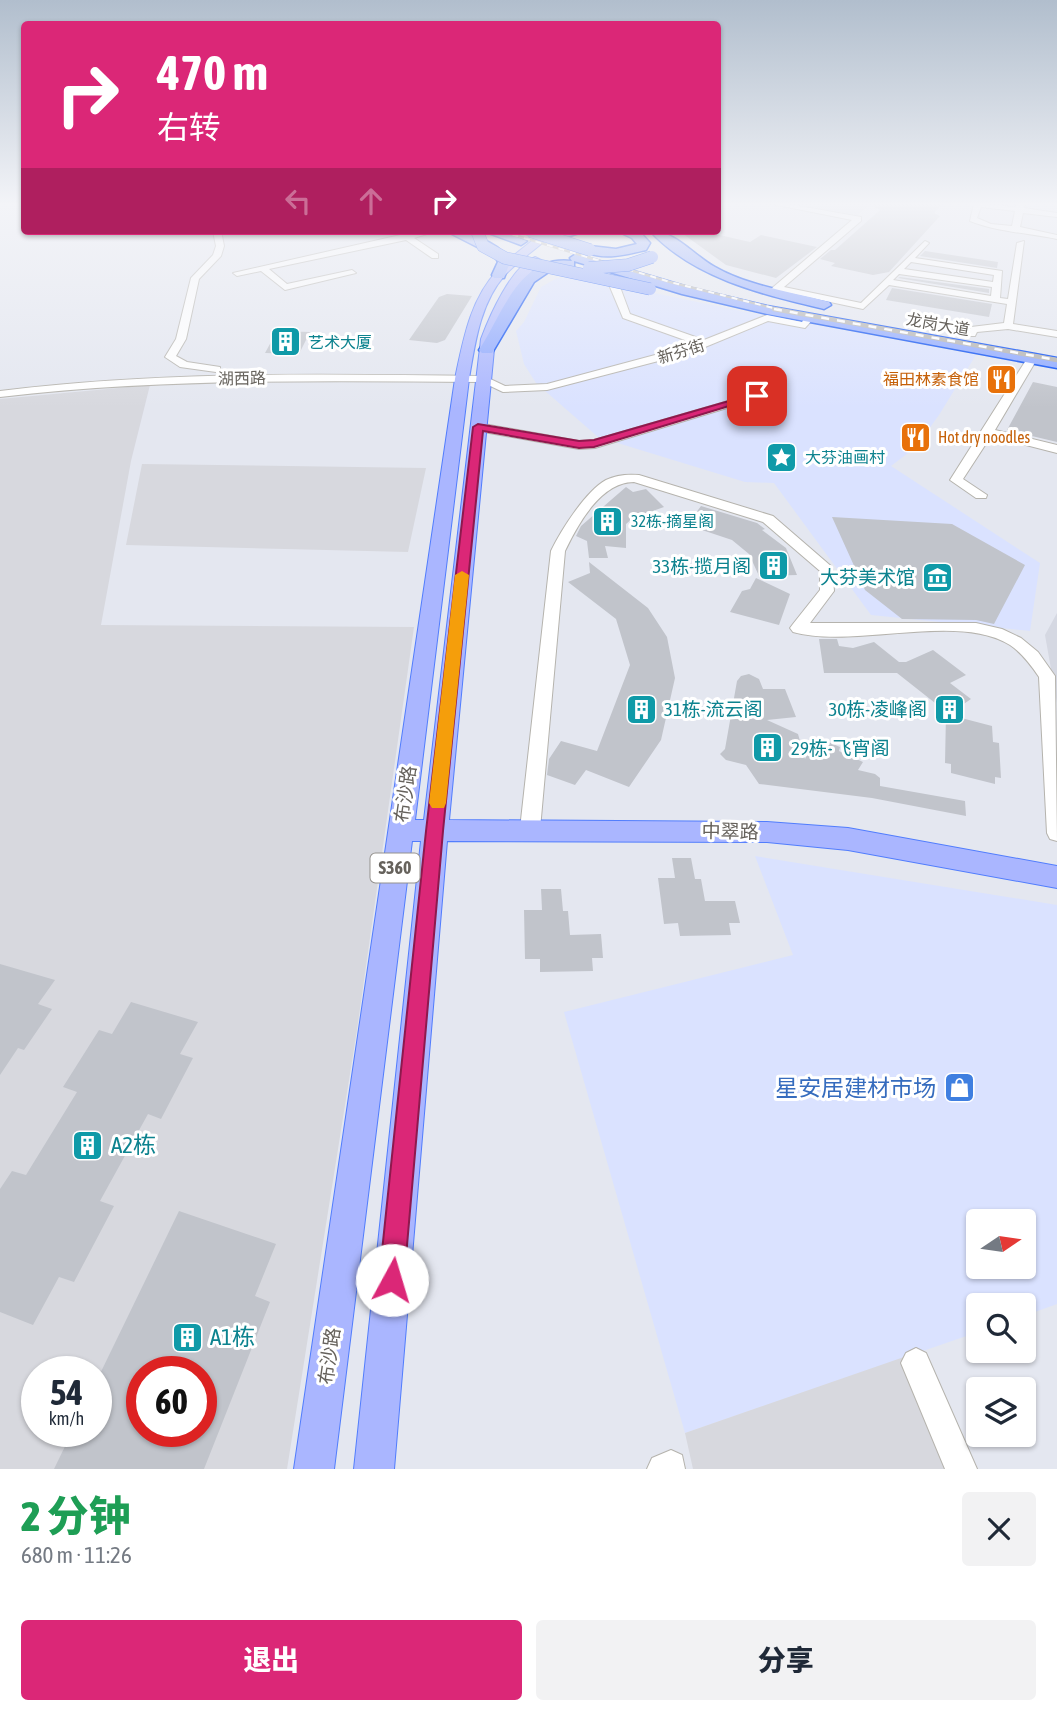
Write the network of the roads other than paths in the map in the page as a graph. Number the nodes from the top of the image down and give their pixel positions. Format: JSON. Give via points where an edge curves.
{"nodes":[{"id":1,"x":897,"y":271,"type":"edge"},
{"id":2,"x":201,"y":272,"type":"edge"},
{"id":3,"x":243,"y":272,"type":"edge"},
{"id":4,"x":267,"y":272,"type":"edge"},
{"id":5,"x":342,"y":272,"type":"edge"},
{"id":6,"x":500,"y":272,"type":"edge"},
{"id":7,"x":504,"y":272,"type":"edge"},
{"id":8,"x":524,"y":272,"type":"edge"},
{"id":9,"x":539,"y":272,"type":"edge"},
{"id":10,"x":568,"y":272,"type":"edge"},
{"id":11,"x":610,"y":272,"type":"edge"},
{"id":12,"x":623,"y":272,"type":"edge"},
{"id":13,"x":665,"y":272,"type":"edge"},
{"id":14,"x":714,"y":272,"type":"edge"},
{"id":15,"x":797,"y":272,"type":"edge"},
{"id":16,"x":901,"y":272,"type":"edge"},
{"id":17,"x":989,"y":272,"type":"edge"},
{"id":18,"x":1016,"y":272,"type":"edge"},
{"id":19,"x":237,"y":273,"type":"dead end"},
{"id":20,"x":499,"y":275,"type":"junction"},
{"id":21,"x":887,"y":282,"type":"junction"},
{"id":22,"x":997,"y":285,"type":"junction"},
{"id":23,"x":615,"y":287,"type":"dead end"},
{"id":24,"x":687,"y":290,"type":"junction"},
{"id":25,"x":776,"y":290,"type":"junction"},
{"id":26,"x":995,"y":300,"type":"junction"},
{"id":27,"x":1010,"y":302,"type":"junction"},
{"id":28,"x":759,"y":308,"type":"junction"},
{"id":29,"x":839,"y":309,"type":"junction"},
{"id":30,"x":809,"y":318,"type":"junction"},
{"id":31,"x":1008,"y":326,"type":"junction"},
{"id":32,"x":971,"y":334,"type":"junction"},
{"id":33,"x":1057,"y":334,"type":"edge"},
{"id":34,"x":706,"y":344,"type":"junction"},
{"id":35,"x":1057,"y":349,"type":"edge"},
{"id":36,"x":487,"y":350,"type":"junction"},
{"id":37,"x":1032,"y":359,"type":"junction"},
{"id":38,"x":1057,"y":363,"type":"edge"},
{"id":39,"x":273,"y":377,"type":"junction"},
{"id":40,"x":473,"y":379,"type":"junction"},
{"id":41,"x":0,"y":394,"type":"edge"},
{"id":42,"x":757,"y":396,"type":"dead end"},
{"id":43,"x":478,"y":427,"type":"junction"},
{"id":44,"x":988,"y":432,"type":"junction"},
{"id":45,"x":1057,"y":449,"type":"edge"},
{"id":46,"x":981,"y":495,"type":"dead end"},
{"id":47,"x":530,"y":829,"type":"junction"},
{"id":48,"x":400,"y":830,"type":"junction"},
{"id":49,"x":435,"y":831,"type":"junction"},
{"id":50,"x":1057,"y":833,"type":"edge"},
{"id":51,"x":1057,"y":877,"type":"edge"},
{"id":52,"x":916,"y":1363,"type":"dead end"},
{"id":53,"x":314,"y":1469,"type":"edge"},
{"id":54,"x":374,"y":1469,"type":"edge"},
{"id":55,"x":961,"y":1469,"type":"edge"}],
"edges":[{"from":1,"to":21,"type":"street"},
{"from":2,"to":39,"type":"street","via":[[195,278],[181,339],[170,357],[184,365]]},
{"from":3,"to":19,"type":"street"},
{"from":4,"to":5,"type":"street","via":[[285,287]]},
{"from":6,"to":20,"type":"highway"},
{"from":7,"to":20,"type":"main road","name":"布沙路","number":"S360"},
{"from":8,"to":36,"type":"main road","name":"布沙路","number":"S360","via":[[498,308]]},
{"from":9,"to":36,"type":"highway","via":[[516,296]]},
{"from":10,"to":28,"type":"highway","bridge":true},
{"from":11,"to":24,"type":"highway"},
{"from":12,"to":24,"type":"highway","name":"龙岗大道"},
{"from":13,"to":29,"type":"highway","name":"龙岗大道"},
{"from":14,"to":25,"type":"highway"},
{"from":15,"to":25,"type":"street"},
{"from":16,"to":22,"type":"street"},
{"from":17,"to":22,"type":"street","via":[[999,273]]},
{"from":18,"to":27,"type":"street"},
{"from":20,"to":40,"type":"main road","name":"布沙路","number":"S360","via":[[473,327]]},
{"from":21,"to":25,"type":"street","via":[[863,306]]},
{"from":21,"to":26,"type":"street"},
{"from":22,"to":26,"type":"street"},
{"from":23,"to":34,"type":"street","via":[[626,316]]},
{"from":24,"to":28,"type":"highway","name":"龙岗大道"},
{"from":25,"to":29,"type":"highway"},
{"from":26,"to":27,"type":"street"},
{"from":27,"to":31,"type":"street"},
{"from":28,"to":30,"type":"highway","name":"龙岗大道"},
{"from":29,"to":32,"type":"highway","name":"龙岗大道"},
{"from":30,"to":34,"type":"street","name":"新芬街","via":[[805,325],[767,318]]},
{"from":30,"to":37,"type":"highway","name":"龙岗大道"},
{"from":31,"to":32,"type":"street","via":[[974,329]]},
{"from":31,"to":33,"type":"street"},
{"from":32,"to":35,"type":"highway","name":"龙岗大道"},
{"from":34,"to":40,"type":"street","name":"新芬街","via":[[547,387],[503,389]]},
{"from":36,"to":40,"type":"main road","name":"布沙路","number":"S360"},
{"from":37,"to":38,"type":"highway","name":"龙岗大道"},
{"from":37,"to":44,"type":"street"},
{"from":39,"to":40,"type":"street","name":"湖西路"},
{"from":39,"to":41,"type":"street","name":"湖西路","via":[[138,380]]},
{"from":40,"to":43,"type":"main road","name":"布沙路","number":"S360"},
{"from":40,"to":48,"type":"main road","name":"布沙路","number":"S360"},
{"from":42,"to":43,"type":"street","via":[[579,445]]},
{"from":43,"to":49,"type":"main road","name":"布沙路","number":"S360"},
{"from":44,"to":45,"type":"street"},
{"from":44,"to":46,"type":"street","via":[[956,480]]},
{"from":47,"to":49,"type":"main road","name":"中翠路"},
{"from":47,"to":50,"type":"street","via":[[558,551],[606,485],[626,478],[768,519],[804,547],[827,570],[827,591],[798,628],[981,628],[1023,644],[1047,676]]},
{"from":47,"to":51,"type":"main road","name":"中翠路","via":[[753,831],[821,837]]},
{"from":48,"to":49,"type":"main road","name":"中翠路"},
{"from":48,"to":53,"type":"main road","name":"布沙路","number":"S360"},
{"from":49,"to":54,"type":"main road","name":"布沙路","number":"S360"},
{"from":52,"to":55,"type":"street"}]}
